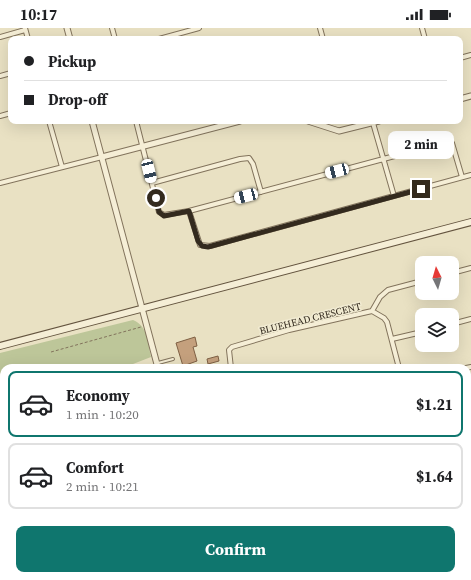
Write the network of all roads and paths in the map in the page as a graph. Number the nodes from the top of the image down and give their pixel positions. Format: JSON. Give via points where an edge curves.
{"nodes":[{"id":1,"x":199,"y":28,"type":"edge"},
{"id":2,"x":25,"y":29,"type":"edge"},
{"id":3,"x":170,"y":36,"type":"edge"},
{"id":4,"x":0,"y":37,"type":"edge"},
{"id":5,"x":50,"y":124,"type":"edge"},
{"id":6,"x":93,"y":124,"type":"edge"},
{"id":7,"x":137,"y":124,"type":"edge"},
{"id":8,"x":229,"y":124,"type":"edge"},
{"id":9,"x":324,"y":124,"type":"edge"},
{"id":10,"x":368,"y":124,"type":"edge"},
{"id":11,"x":376,"y":124,"type":"edge"},
{"id":12,"x":142,"y":147,"type":"junction"},
{"id":13,"x":102,"y":157,"type":"junction"},
{"id":14,"x":383,"y":159,"type":"junction"},
{"id":15,"x":62,"y":167,"type":"junction"},
{"id":16,"x":471,"y":175,"type":"edge"},
{"id":17,"x":462,"y":177,"type":"junction"},
{"id":18,"x":0,"y":183,"type":"edge"},
{"id":19,"x":152,"y":183,"type":"junction"},
{"id":20,"x":261,"y":192,"type":"junction"},
{"id":21,"x":394,"y":196,"type":"junction"},
{"id":22,"x":189,"y":211,"type":"junction"},
{"id":23,"x":471,"y":222,"type":"edge"},
{"id":24,"x":471,"y":268,"type":"edge"},
{"id":25,"x":459,"y":271,"type":"edge"},
{"id":26,"x":415,"y":283,"type":"edge"},
{"id":27,"x":142,"y":309,"type":"junction"},
{"id":28,"x":372,"y":312,"type":"junction"},
{"id":29,"x":471,"y":319,"type":"edge"},
{"id":30,"x":459,"y":322,"type":"edge"},
{"id":31,"x":148,"y":326,"type":"junction"},
{"id":32,"x":415,"y":334,"type":"edge"},
{"id":33,"x":392,"y":339,"type":"junction"},
{"id":34,"x":0,"y":346,"type":"edge"},
{"id":35,"x":51,"y":352,"type":"dead end"},
{"id":36,"x":173,"y":359,"type":"dead end"},
{"id":37,"x":157,"y":364,"type":"edge"},
{"id":38,"x":160,"y":364,"type":"edge"},
{"id":39,"x":230,"y":364,"type":"edge"},
{"id":40,"x":398,"y":364,"type":"edge"}],
"edges":[{"from":1,"to":3,"type":"street"},
{"from":2,"to":4,"type":"street"},
{"from":5,"to":15,"type":"street"},
{"from":6,"to":13,"type":"street"},
{"from":7,"to":12,"type":"street"},
{"from":8,"to":12,"type":"street"},
{"from":9,"to":10,"type":"street","via":[[339,131]]},
{"from":11,"to":14,"type":"street"},
{"from":12,"to":13,"type":"street"},
{"from":12,"to":19,"type":"street"},
{"from":13,"to":15,"type":"street"},
{"from":13,"to":27,"type":"street"},
{"from":14,"to":17,"type":"street","via":[[447,142],[452,143]]},
{"from":14,"to":20,"type":"street"},
{"from":14,"to":21,"type":"street"},
{"from":15,"to":18,"type":"street"},
{"from":16,"to":17,"type":"street"},
{"from":17,"to":21,"type":"street"},
{"from":19,"to":20,"type":"street","via":[[248,158],[253,164]]},
{"from":19,"to":22,"type":"street","via":[[159,212],[168,215]]},
{"from":20,"to":22,"type":"street"},
{"from":21,"to":22,"type":"street","via":[[208,247],[202,246],[198,241]]},
{"from":23,"to":27,"type":"main road"},
{"from":24,"to":25,"type":"street"},
{"from":26,"to":28,"type":"street","via":[[388,290],[380,297]]},
{"from":27,"to":31,"type":"street"},
{"from":27,"to":34,"type":"main road"},
{"from":28,"to":33,"type":"street","name":"BLUEHEAD CRESCENT","via":[[384,318],[390,328]]},
{"from":28,"to":39,"type":"street","name":"BLUEHEAD CRESCENT","via":[[289,330],[232,347],[228,355]]},
{"from":29,"to":30,"type":"street"},
{"from":31,"to":35,"type":"path"},
{"from":31,"to":37,"type":"street"},
{"from":32,"to":33,"type":"street"},
{"from":33,"to":40,"type":"street","name":"BLUEHEAD CRESCENT"},
{"from":36,"to":38,"type":"lane"}]}
